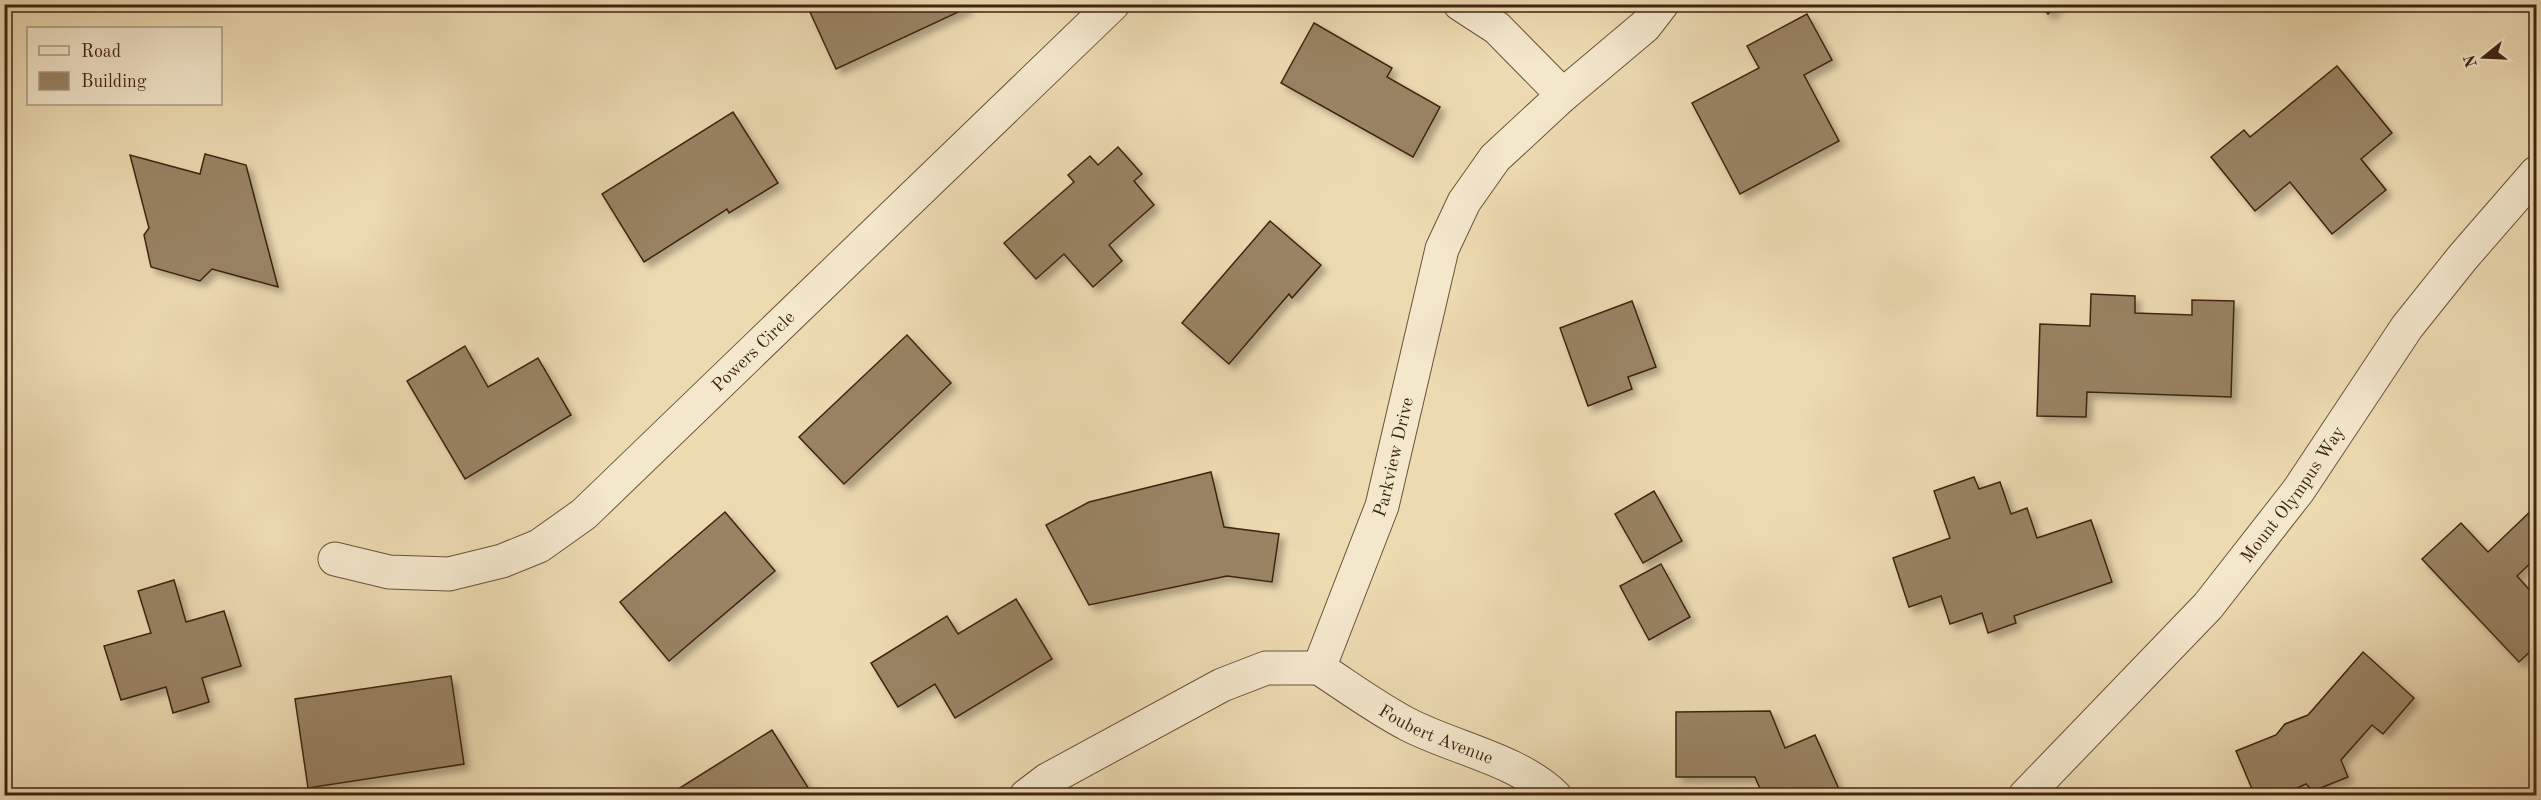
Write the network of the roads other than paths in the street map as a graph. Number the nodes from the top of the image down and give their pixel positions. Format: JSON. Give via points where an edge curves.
{"nodes":[{"id":1,"x":1113,"y":4,"type":"edge"},
{"id":2,"x":1460,"y":4,"type":"edge"},
{"id":3,"x":1662,"y":4,"type":"edge"},
{"id":4,"x":1563,"y":95,"type":"junction"},
{"id":5,"x":2536,"y":173,"type":"edge"},
{"id":6,"x":335,"y":559,"type":"dead end"},
{"id":7,"x":1319,"y":668,"type":"junction"},
{"id":8,"x":1026,"y":795,"type":"edge"},
{"id":9,"x":1555,"y":795,"type":"edge"},
{"id":10,"x":2025,"y":795,"type":"edge"}],
"edges":[{"from":1,"to":6,"type":"street","name":"Powers Circle","via":[[584,514],[539,546],[502,561],[449,574],[389,572]]},
{"from":2,"to":4,"type":"street","via":[[1497,28]]},
{"from":3,"to":4,"type":"street","name":"Parkview Drive","via":[[1645,26]]},
{"from":4,"to":7,"type":"street","name":"Parkview Drive","via":[[1495,158],[1464,202],[1442,249],[1382,506]]},
{"from":5,"to":10,"type":"street","name":"Mount Olympus Way","via":[[2407,327],[2298,491],[2216,597]]},
{"from":7,"to":8,"type":"street","via":[[1266,668],[1222,685]]},
{"from":7,"to":9,"type":"street","name":"Foubert Avenue","via":[[1409,725],[1484,755],[1544,785]]}]}
